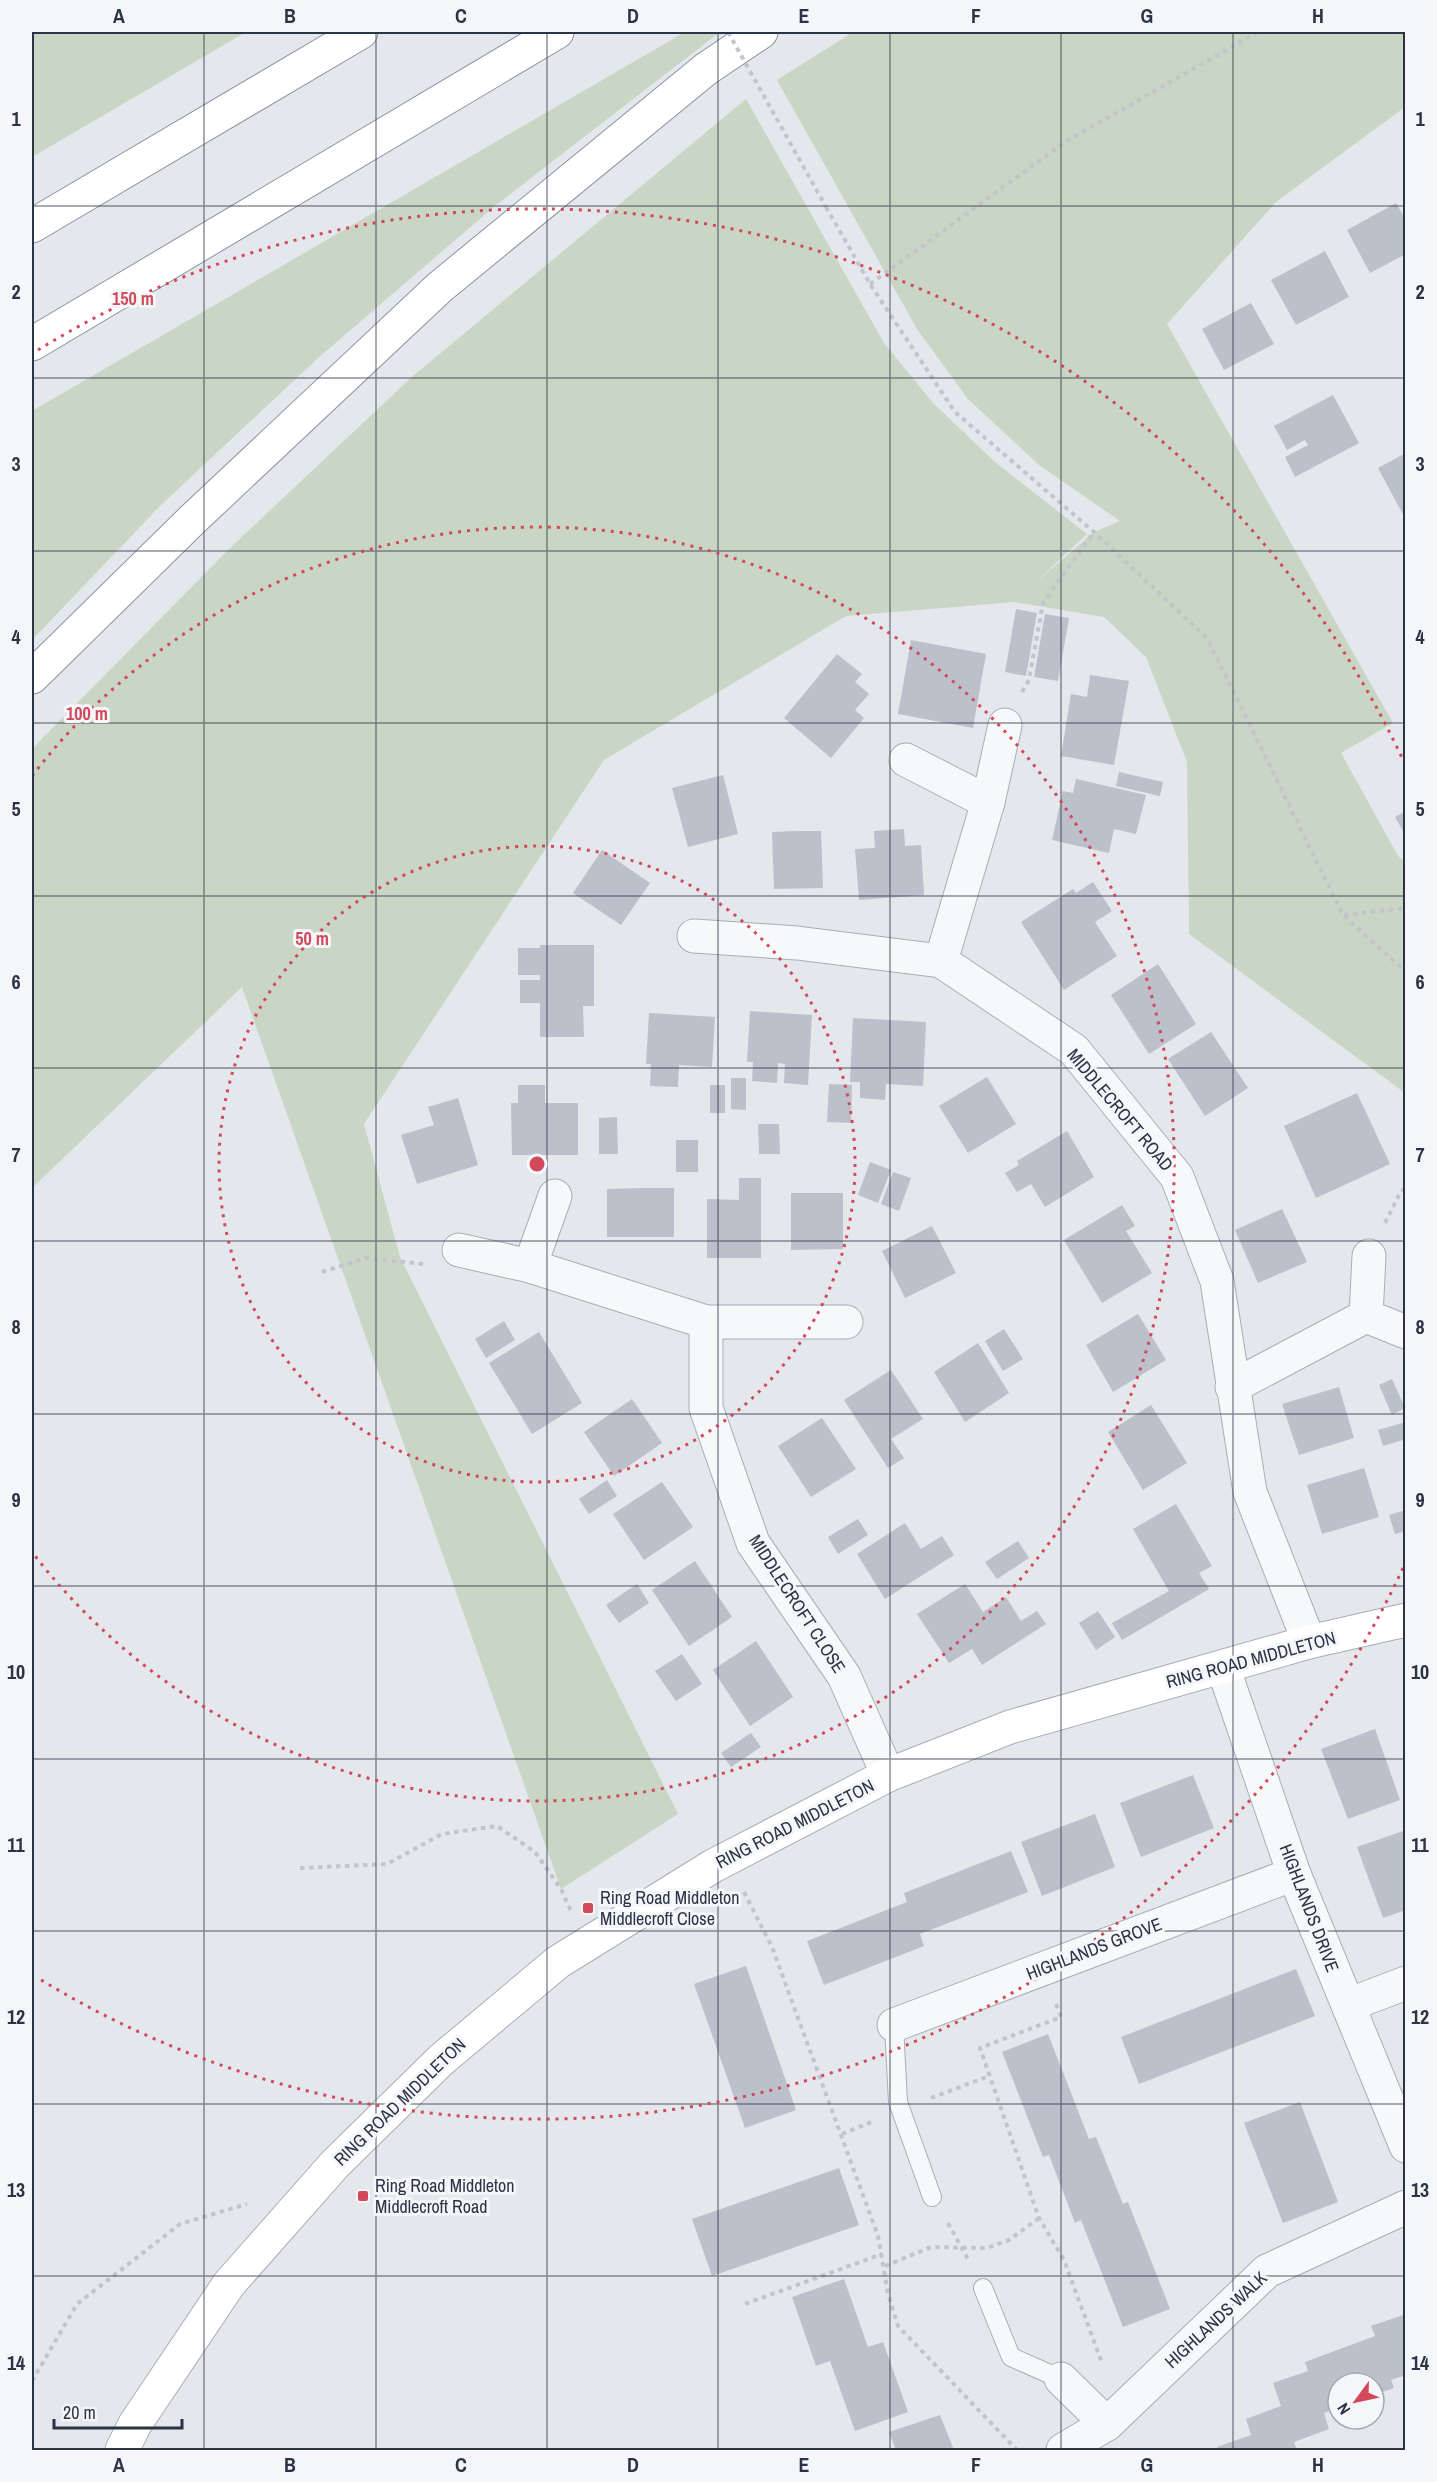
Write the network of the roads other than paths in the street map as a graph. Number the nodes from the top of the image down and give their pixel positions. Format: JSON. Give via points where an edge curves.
{"nodes":[{"id":1,"x":361,"y":32,"type":"edge"},
{"id":2,"x":558,"y":32,"type":"edge"},
{"id":3,"x":761,"y":32,"type":"edge"},
{"id":4,"x":32,"y":226,"type":"edge"},
{"id":5,"x":32,"y":344,"type":"edge"},
{"id":6,"x":32,"y":677,"type":"edge"},
{"id":7,"x":1005,"y":725,"type":"road end"},
{"id":8,"x":906,"y":760,"type":"dead end"},
{"id":9,"x":988,"y":802,"type":"junction"},
{"id":10,"x":694,"y":936,"type":"dead end"},
{"id":11,"x":941,"y":961,"type":"junction"},
{"id":12,"x":555,"y":1196,"type":"dead end"},
{"id":13,"x":459,"y":1250,"type":"road end"},
{"id":14,"x":1369,"y":1256,"type":"dead end"},
{"id":15,"x":530,"y":1266,"type":"junction"},
{"id":16,"x":1366,"y":1316,"type":"junction"},
{"id":17,"x":706,"y":1322,"type":"junction"},
{"id":18,"x":846,"y":1322,"type":"dead end"},
{"id":19,"x":1406,"y":1332,"type":"edge"},
{"id":20,"x":1232,"y":1388,"type":"junction"},
{"id":21,"x":1406,"y":1620,"type":"edge"},
{"id":22,"x":1310,"y":1642,"type":"junction"},
{"id":23,"x":1223,"y":1666,"type":"junction"},
{"id":24,"x":888,"y":1775,"type":"junction"},
{"id":25,"x":1294,"y":1874,"type":"junction"},
{"id":26,"x":1406,"y":1983,"type":"edge"},
{"id":27,"x":1348,"y":2005,"type":"junction"},
{"id":28,"x":894,"y":2025,"type":"joint"},
{"id":29,"x":1406,"y":2146,"type":"edge"},
{"id":30,"x":932,"y":2197,"type":"road end"},
{"id":31,"x":1406,"y":2207,"type":"edge"},
{"id":32,"x":983,"y":2288,"type":"road end"},
{"id":33,"x":1061,"y":2379,"type":"joint"},
{"id":34,"x":1114,"y":2418,"type":"junction"},
{"id":35,"x":122,"y":2451,"type":"edge"},
{"id":36,"x":1063,"y":2451,"type":"edge"}],
"edges":[{"from":1,"to":4,"type":"main road"},
{"from":2,"to":5,"type":"main road"},
{"from":3,"to":6,"type":"main road","via":[[706,69],[440,288],[193,519]]},
{"from":7,"to":9,"type":"street"},
{"from":8,"to":9,"type":"street"},
{"from":9,"to":11,"type":"street"},
{"from":10,"to":11,"type":"street","name":"MIDDLECROFT ROAD","via":[[797,943]]},
{"from":11,"to":20,"type":"street","name":"MIDDLECROFT ROAD","via":[[1074,1050],[1177,1177],[1217,1281]]},
{"from":12,"to":15,"type":"street"},
{"from":13,"to":15,"type":"street"},
{"from":14,"to":16,"type":"street"},
{"from":15,"to":17,"type":"street"},
{"from":16,"to":19,"type":"street"},
{"from":16,"to":20,"type":"street"},
{"from":17,"to":18,"type":"street"},
{"from":17,"to":24,"type":"street","name":"MIDDLECROFT CLOSE","via":[[706,1408],[753,1543],[844,1676]]},
{"from":20,"to":22,"type":"street","name":"MIDDLECROFT ROAD","via":[[1250,1492]]},
{"from":21,"to":22,"type":"main road","name":"RING ROAD MIDDLETON"},
{"from":22,"to":23,"type":"main road","name":"RING ROAD MIDDLETON"},
{"from":23,"to":24,"type":"main road","name":"RING ROAD MIDDLETON","via":[[1010,1727]]},
{"from":23,"to":25,"type":"street","name":"HIGHLANDS DRIVE"},
{"from":24,"to":35,"type":"main road","name":"RING ROAD MIDDLETON","via":[[727,1859],[558,1962],[441,2060],[335,2163],[229,2284],[135,2424]]},
{"from":25,"to":27,"type":"street","name":"HIGHLANDS DRIVE"},
{"from":25,"to":28,"type":"street","name":"HIGHLANDS GROVE"},
{"from":26,"to":27,"type":"street"},
{"from":27,"to":29,"type":"street","name":"HIGHLANDS DRIVE"},
{"from":28,"to":30,"type":"lane","via":[[898,2102]]},
{"from":31,"to":34,"type":"street","name":"HIGHLANDS WALK","via":[[1267,2271]]},
{"from":32,"to":33,"type":"lane","via":[[1011,2357]]},
{"from":33,"to":34,"type":"street"},
{"from":34,"to":36,"type":"street","name":"HIGHLANDS WALK"}]}
